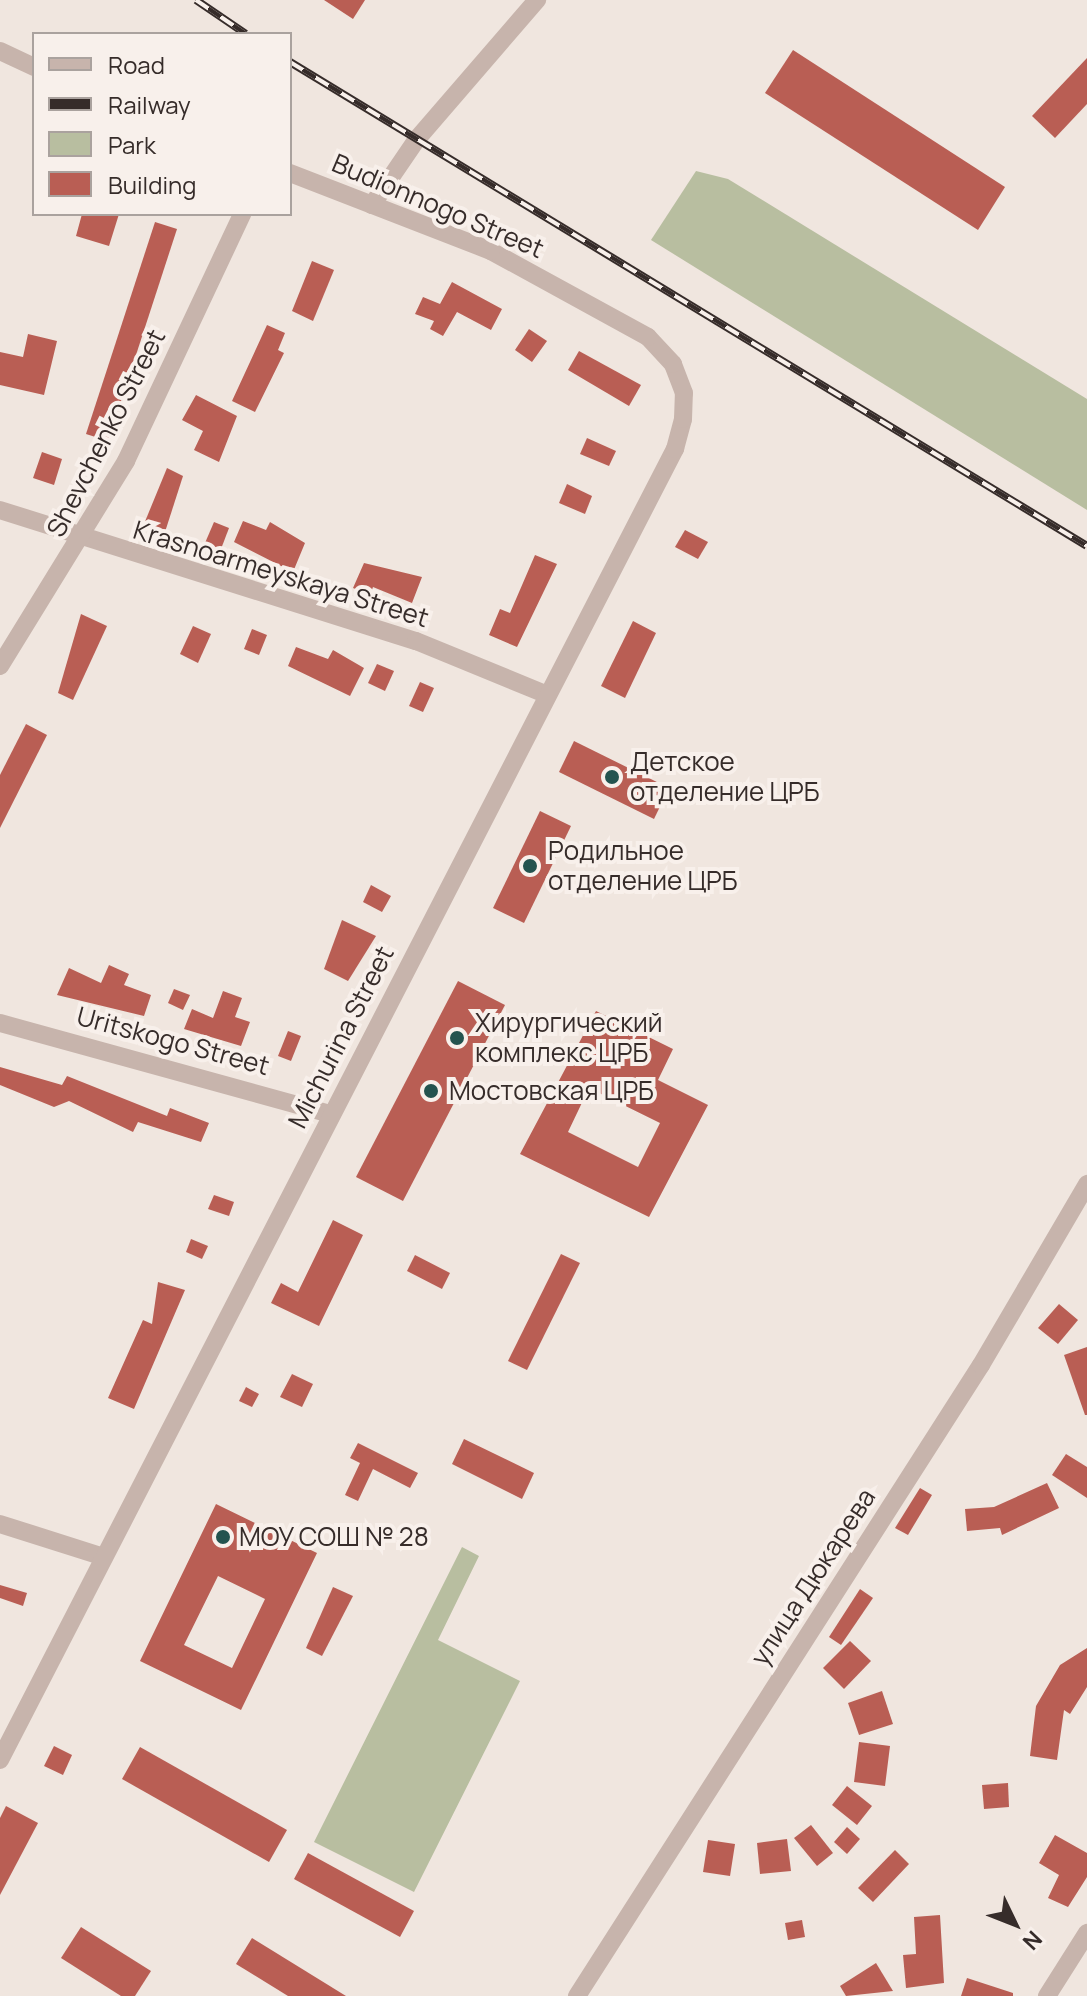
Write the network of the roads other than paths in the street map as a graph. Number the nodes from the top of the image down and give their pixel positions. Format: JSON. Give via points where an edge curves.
{"nodes":[{"id":1,"x":537,"y":0,"type":"edge"},
{"id":2,"x":0,"y":51,"type":"edge"},
{"id":3,"x":32,"y":66,"type":"edge"},
{"id":4,"x":292,"y":174,"type":"edge"},
{"id":5,"x":372,"y":205,"type":"junction"},
{"id":6,"x":241,"y":216,"type":"edge"},
{"id":7,"x":648,"y":337,"type":"joint"},
{"id":8,"x":0,"y":510,"type":"edge"},
{"id":9,"x":83,"y":541,"type":"junction"},
{"id":10,"x":0,"y":666,"type":"edge"},
{"id":11,"x":545,"y":694,"type":"junction"},
{"id":12,"x":0,"y":1023,"type":"edge"},
{"id":13,"x":331,"y":1114,"type":"junction"},
{"id":14,"x":1087,"y":1184,"type":"edge"},
{"id":15,"x":0,"y":1524,"type":"edge"},
{"id":16,"x":104,"y":1557,"type":"junction"},
{"id":17,"x":0,"y":1760,"type":"edge"},
{"id":18,"x":1087,"y":1933,"type":"edge"},
{"id":19,"x":577,"y":1996,"type":"edge"},
{"id":20,"x":1047,"y":1996,"type":"edge"}],
"edges":[{"from":1,"to":5,"type":"street","via":[[417,139]]},
{"from":2,"to":3,"type":"street"},
{"from":4,"to":5,"type":"street","name":"Budionnogo Street"},
{"from":5,"to":7,"type":"street","name":"Budionnogo Street","via":[[491,251]]},
{"from":6,"to":9,"type":"street","name":"Shevchenko Street"},
{"from":7,"to":11,"type":"street","name":"Michurina Street","via":[[673,364],[684,393],[675,449]]},
{"from":8,"to":9,"type":"street","name":"Krasnoarmeyskaya Street"},
{"from":9,"to":10,"type":"street","name":"Shevchenko Street"},
{"from":9,"to":11,"type":"street","name":"Krasnoarmeyskaya Street","via":[[416,641]]},
{"from":11,"to":13,"type":"street","name":"Michurina Street"},
{"from":12,"to":13,"type":"street","name":"Uritskogo Street"},
{"from":13,"to":16,"type":"street","name":"Michurina Street"},
{"from":14,"to":19,"type":"street","name":"улица Дюкарева","via":[[981,1365]]},
{"from":15,"to":16,"type":"street"},
{"from":16,"to":17,"type":"street","name":"Michurina Street"},
{"from":18,"to":20,"type":"street"}]}
